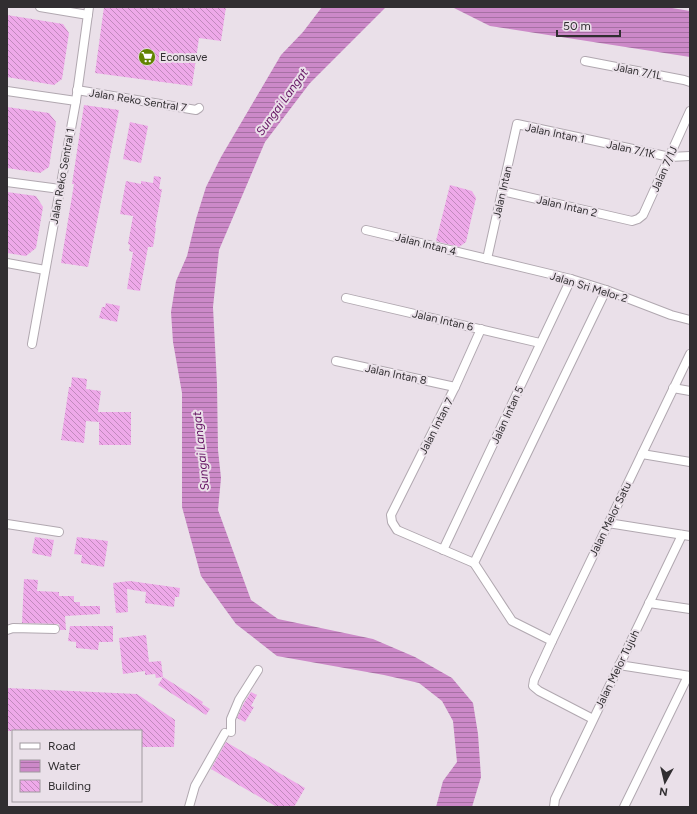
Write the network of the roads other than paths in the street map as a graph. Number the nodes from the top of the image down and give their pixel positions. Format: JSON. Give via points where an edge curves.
{"nodes":[{"id":1,"x":40,"y":7,"type":"edge"},
{"id":2,"x":88,"y":11,"type":"edge"},
{"id":3,"x":585,"y":61,"type":"dead end"},
{"id":4,"x":690,"y":82,"type":"edge"},
{"id":5,"x":77,"y":90,"type":"junction"},
{"id":6,"x":7,"y":92,"type":"edge"},
{"id":7,"x":76,"y":101,"type":"junction"},
{"id":8,"x":199,"y":108,"type":"dead end"},
{"id":9,"x":690,"y":111,"type":"edge"},
{"id":10,"x":517,"y":124,"type":"joint"},
{"id":11,"x":592,"y":141,"type":"joint"},
{"id":12,"x":690,"y":156,"type":"edge"},
{"id":13,"x":670,"y":157,"type":"junction"},
{"id":14,"x":7,"y":182,"type":"edge"},
{"id":15,"x":60,"y":189,"type":"junction"},
{"id":16,"x":502,"y":191,"type":"junction"},
{"id":17,"x":632,"y":220,"type":"joint"},
{"id":18,"x":366,"y":230,"type":"dead end"},
{"id":19,"x":486,"y":259,"type":"junction"},
{"id":20,"x":7,"y":263,"type":"edge"},
{"id":21,"x":45,"y":270,"type":"junction"},
{"id":22,"x":572,"y":279,"type":"junction"},
{"id":23,"x":606,"y":290,"type":"junction"},
{"id":24,"x":346,"y":298,"type":"dead end"},
{"id":25,"x":690,"y":320,"type":"edge"},
{"id":26,"x":481,"y":329,"type":"junction"},
{"id":27,"x":540,"y":343,"type":"junction"},
{"id":28,"x":32,"y":344,"type":"dead end"},
{"id":29,"x":690,"y":354,"type":"edge"},
{"id":30,"x":336,"y":361,"type":"dead end"},
{"id":31,"x":456,"y":387,"type":"junction"},
{"id":32,"x":673,"y":388,"type":"junction"},
{"id":33,"x":690,"y":391,"type":"edge"},
{"id":34,"x":642,"y":454,"type":"junction"},
{"id":35,"x":690,"y":462,"type":"edge"},
{"id":36,"x":7,"y":524,"type":"edge"},
{"id":37,"x":608,"y":524,"type":"junction"},
{"id":38,"x":59,"y":532,"type":"dead end"},
{"id":39,"x":686,"y":536,"type":"edge"},
{"id":40,"x":442,"y":550,"type":"junction"},
{"id":41,"x":474,"y":563,"type":"junction"},
{"id":42,"x":649,"y":603,"type":"junction"},
{"id":43,"x":690,"y":609,"type":"edge"},
{"id":44,"x":7,"y":630,"type":"edge"},
{"id":45,"x":55,"y":630,"type":"dead end"},
{"id":46,"x":552,"y":641,"type":"junction"},
{"id":47,"x":619,"y":665,"type":"junction"},
{"id":48,"x":258,"y":670,"type":"dead end"},
{"id":49,"x":689,"y":676,"type":"edge"},
{"id":50,"x":593,"y":719,"type":"junction"},
{"id":51,"x":554,"y":805,"type":"edge"},
{"id":52,"x":189,"y":807,"type":"edge"},
{"id":53,"x":624,"y":807,"type":"edge"}],
"edges":[{"from":1,"to":2,"type":"street"},
{"from":2,"to":5,"type":"street","name":"Jalan Reko Sentral 1"},
{"from":3,"to":4,"type":"street","name":"Jalan 7/1L"},
{"from":5,"to":7,"type":"street","name":"Jalan Reko Sentral 1"},
{"from":5,"to":8,"type":"street","name":"Jalan Reko Sentral 7","via":[[196,110]]},
{"from":6,"to":7,"type":"street"},
{"from":7,"to":15,"type":"street","name":"Jalan Reko Sentral 1"},
{"from":9,"to":13,"type":"street","name":"Jalan 7/1J"},
{"from":10,"to":11,"type":"street","name":"Jalan Intan 1"},
{"from":10,"to":16,"type":"street","name":"Jalan Intan"},
{"from":11,"to":13,"type":"street","name":"Jalan 7/1K"},
{"from":12,"to":13,"type":"street","name":"Jalan 7/1K"},
{"from":13,"to":17,"type":"street","name":"Jalan 7/1J","via":[[643,215]]},
{"from":14,"to":15,"type":"street"},
{"from":15,"to":21,"type":"street","name":"Jalan Reko Sentral 1"},
{"from":16,"to":17,"type":"street","name":"Jalan Intan 2"},
{"from":16,"to":19,"type":"street","name":"Jalan Intan"},
{"from":18,"to":19,"type":"street","name":"Jalan Intan 4"},
{"from":19,"to":22,"type":"street","name":"Jalan Sri Melor 2"},
{"from":20,"to":21,"type":"street"},
{"from":21,"to":28,"type":"street","name":"Jalan Reko Sentral 1"},
{"from":22,"to":23,"type":"street","name":"Jalan Sri Melor 2"},
{"from":22,"to":27,"type":"street","name":"Jalan Intan 5"},
{"from":23,"to":25,"type":"street","name":"Jalan Sri Melor 2"},
{"from":23,"to":41,"type":"street"},
{"from":24,"to":26,"type":"street","name":"Jalan Intan 6"},
{"from":26,"to":27,"type":"street","name":"Jalan Intan 6"},
{"from":26,"to":31,"type":"street","name":"Jalan Intan 7"},
{"from":27,"to":40,"type":"street","name":"Jalan Intan 5"},
{"from":29,"to":32,"type":"street","name":"Jalan Melor Satu"},
{"from":30,"to":31,"type":"street","name":"Jalan Intan 8"},
{"from":31,"to":40,"type":"street","name":"Jalan Intan 7","via":[[391,515],[397,530]]},
{"from":32,"to":33,"type":"street"},
{"from":32,"to":34,"type":"street","name":"Jalan Melor Satu"},
{"from":34,"to":35,"type":"street"},
{"from":34,"to":37,"type":"street","name":"Jalan Melor Satu"},
{"from":36,"to":38,"type":"street"},
{"from":37,"to":39,"type":"street"},
{"from":37,"to":46,"type":"street","name":"Jalan Melor Satu"},
{"from":39,"to":42,"type":"street","name":"Jalan Melor Tujuh"},
{"from":40,"to":41,"type":"street"},
{"from":41,"to":46,"type":"street","via":[[512,621]]},
{"from":42,"to":43,"type":"street"},
{"from":42,"to":47,"type":"street","name":"Jalan Melor Tujuh"},
{"from":44,"to":45,"type":"street"},
{"from":46,"to":50,"type":"street","name":"Jalan Melor Satu","via":[[534,680],[534,686],[539,692]]},
{"from":47,"to":49,"type":"street"},
{"from":47,"to":50,"type":"street","name":"Jalan Melor Tujuh"},
{"from":48,"to":52,"type":"street","via":[[240,700],[228,732],[195,786]]},
{"from":49,"to":53,"type":"street"},
{"from":50,"to":51,"type":"street","name":"Jalan Melor Tujuh"}]}
